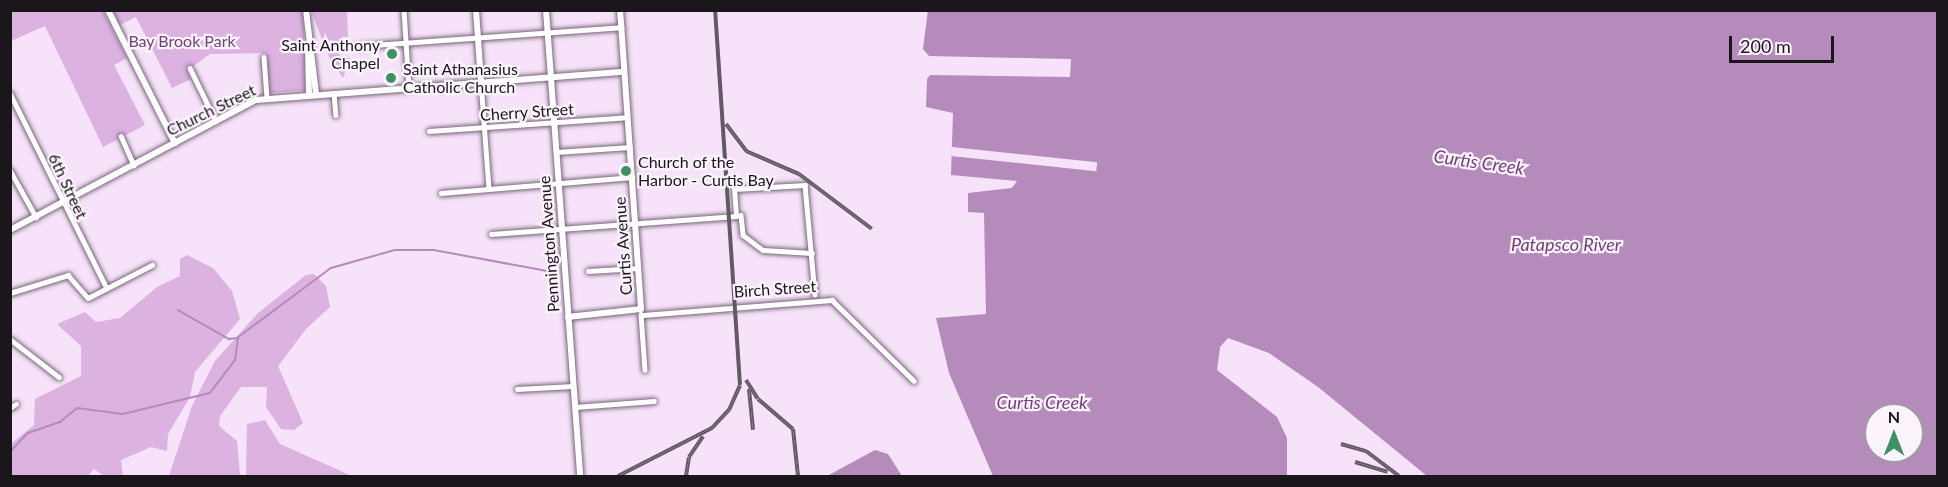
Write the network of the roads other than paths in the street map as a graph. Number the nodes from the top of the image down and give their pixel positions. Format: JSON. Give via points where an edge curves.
{"nodes":[{"id":1,"x":108,"y":10,"type":"edge"},
{"id":2,"x":306,"y":10,"type":"edge"},
{"id":3,"x":404,"y":10,"type":"edge"},
{"id":4,"x":476,"y":10,"type":"edge"},
{"id":5,"x":546,"y":10,"type":"edge"},
{"id":6,"x":620,"y":10,"type":"edge"},
{"id":7,"x":621,"y":27,"type":"junction"},
{"id":8,"x":548,"y":33,"type":"junction"},
{"id":9,"x":478,"y":38,"type":"junction"},
{"id":10,"x":406,"y":42,"type":"junction"},
{"id":11,"x":359,"y":46,"type":"dead end"},
{"id":12,"x":264,"y":57,"type":"dead end"},
{"id":13,"x":189,"y":69,"type":"dead end"},
{"id":14,"x":624,"y":72,"type":"junction"},
{"id":15,"x":551,"y":77,"type":"junction"},
{"id":16,"x":481,"y":82,"type":"junction"},
{"id":17,"x":409,"y":87,"type":"junction"},
{"id":18,"x":10,"y":93,"type":"edge"},
{"id":19,"x":334,"y":93,"type":"junction"},
{"id":20,"x":313,"y":94,"type":"junction"},
{"id":21,"x":267,"y":98,"type":"junction"},
{"id":22,"x":336,"y":115,"type":"dead end"},
{"id":23,"x":627,"y":117,"type":"junction"},
{"id":24,"x":216,"y":121,"type":"junction"},
{"id":25,"x":554,"y":122,"type":"junction"},
{"id":26,"x":484,"y":127,"type":"junction"},
{"id":27,"x":429,"y":131,"type":"dead end"},
{"id":28,"x":120,"y":136,"type":"dead end"},
{"id":29,"x":175,"y":142,"type":"junction"},
{"id":30,"x":630,"y":147,"type":"junction"},
{"id":31,"x":556,"y":152,"type":"junction"},
{"id":32,"x":134,"y":165,"type":"junction"},
{"id":33,"x":10,"y":170,"type":"edge"},
{"id":34,"x":632,"y":177,"type":"junction"},
{"id":35,"x":558,"y":183,"type":"junction"},
{"id":36,"x":489,"y":189,"type":"junction"},
{"id":37,"x":441,"y":193,"type":"dead end"},
{"id":38,"x":62,"y":203,"type":"junction"},
{"id":39,"x":741,"y":215,"type":"dead end"},
{"id":40,"x":36,"y":217,"type":"junction"},
{"id":41,"x":635,"y":222,"type":"junction"},
{"id":42,"x":562,"y":227,"type":"junction"},
{"id":43,"x":10,"y":230,"type":"edge"},
{"id":44,"x":491,"y":234,"type":"dead end"},
{"id":45,"x":812,"y":253,"type":"junction"},
{"id":46,"x":564,"y":262,"type":"junction"},
{"id":47,"x":152,"y":265,"type":"dead end"},
{"id":48,"x":638,"y":268,"type":"junction"},
{"id":49,"x":588,"y":271,"type":"dead end"},
{"id":50,"x":10,"y":284,"type":"edge"},
{"id":51,"x":107,"y":288,"type":"junction"},
{"id":52,"x":12,"y":292,"type":"edge"},
{"id":53,"x":815,"y":295,"type":"dead end"},
{"id":54,"x":641,"y":313,"type":"junction"},
{"id":55,"x":568,"y":317,"type":"junction"},
{"id":56,"x":580,"y":317,"type":"junction"},
{"id":57,"x":10,"y":339,"type":"edge"},
{"id":58,"x":645,"y":370,"type":"dead end"},
{"id":59,"x":59,"y":377,"type":"dead end"},
{"id":60,"x":914,"y":381,"type":"dead end"},
{"id":61,"x":573,"y":386,"type":"junction"},
{"id":62,"x":517,"y":389,"type":"dead end"},
{"id":63,"x":654,"y":401,"type":"dead end"},
{"id":64,"x":16,"y":404,"type":"dead end"},
{"id":65,"x":575,"y":407,"type":"junction"},
{"id":66,"x":10,"y":408,"type":"edge"},
{"id":67,"x":580,"y":477,"type":"edge"}],
"edges":[{"from":1,"to":29,"type":"main road"},
{"from":2,"to":20,"type":"main road"},
{"from":3,"to":10,"type":"street"},
{"from":4,"to":9,"type":"main road"},
{"from":5,"to":8,"type":"main road","name":"Pennington Avenue"},
{"from":6,"to":7,"type":"main road","name":"Curtis Avenue"},
{"from":7,"to":8,"type":"street"},
{"from":7,"to":14,"type":"main road","name":"Curtis Avenue"},
{"from":8,"to":9,"type":"street"},
{"from":8,"to":15,"type":"main road","name":"Pennington Avenue"},
{"from":9,"to":10,"type":"street"},
{"from":9,"to":16,"type":"main road"},
{"from":10,"to":11,"type":"street"},
{"from":10,"to":17,"type":"street"},
{"from":12,"to":21,"type":"street"},
{"from":13,"to":24,"type":"street"},
{"from":14,"to":15,"type":"main road","name":"Church Street"},
{"from":14,"to":23,"type":"main road","name":"Curtis Avenue"},
{"from":15,"to":16,"type":"main road","name":"Church Street"},
{"from":15,"to":25,"type":"main road","name":"Pennington Avenue"},
{"from":16,"to":17,"type":"main road","name":"Church Street"},
{"from":16,"to":26,"type":"street"},
{"from":17,"to":19,"type":"main road","name":"Church Street"},
{"from":18,"to":38,"type":"street","name":"6th Street"},
{"from":19,"to":20,"type":"main road","name":"Church Street"},
{"from":19,"to":22,"type":"street"},
{"from":20,"to":21,"type":"main road","name":"Church Street"},
{"from":21,"to":24,"type":"main road","name":"Church Street"},
{"from":23,"to":25,"type":"street","name":"Cherry Street"},
{"from":23,"to":30,"type":"main road","name":"Curtis Avenue"},
{"from":24,"to":29,"type":"main road","name":"Church Street"},
{"from":25,"to":26,"type":"street","name":"Cherry Street"},
{"from":25,"to":31,"type":"main road","name":"Pennington Avenue"},
{"from":26,"to":27,"type":"street","name":"Cherry Street"},
{"from":26,"to":36,"type":"street"},
{"from":28,"to":32,"type":"street"},
{"from":29,"to":32,"type":"main road","name":"Church Street"},
{"from":30,"to":31,"type":"street"},
{"from":30,"to":34,"type":"main road","name":"Curtis Avenue"},
{"from":31,"to":35,"type":"main road","name":"Pennington Avenue"},
{"from":32,"to":38,"type":"main road","name":"Church Street"},
{"from":33,"to":40,"type":"street"},
{"from":34,"to":35,"type":"street"},
{"from":34,"to":41,"type":"main road","name":"Curtis Avenue"},
{"from":35,"to":36,"type":"street"},
{"from":35,"to":42,"type":"main road","name":"Pennington Avenue"},
{"from":36,"to":37,"type":"street"},
{"from":38,"to":40,"type":"main road","name":"Church Street"},
{"from":38,"to":51,"type":"street","name":"6th Street"},
{"from":39,"to":45,"type":"street","via":[[743,235],[753,245],[780,254]]},
{"from":40,"to":43,"type":"main road","name":"Church Street"},
{"from":41,"to":42,"type":"street"},
{"from":41,"to":45,"type":"street","via":[[736,216],[734,189],[805,185]]},
{"from":41,"to":48,"type":"main road","name":"Curtis Avenue"},
{"from":42,"to":44,"type":"street"},
{"from":42,"to":46,"type":"main road","name":"Pennington Avenue"},
{"from":45,"to":53,"type":"street"},
{"from":46,"to":55,"type":"main road","name":"Pennington Avenue"},
{"from":46,"to":56,"type":"main road","via":[[571,314]]},
{"from":47,"to":51,"type":"street"},
{"from":48,"to":49,"type":"street"},
{"from":48,"to":54,"type":"main road","name":"Curtis Avenue"},
{"from":50,"to":52,"type":"street"},
{"from":51,"to":52,"type":"street","via":[[88,298],[75,277],[64,276]]},
{"from":54,"to":56,"type":"main road","name":"Birch Street"},
{"from":54,"to":58,"type":"street","name":"Curtis Avenue"},
{"from":54,"to":60,"type":"street","name":"Birch Street","via":[[832,300]]},
{"from":55,"to":56,"type":"main road","name":"Birch Street"},
{"from":55,"to":61,"type":"main road","name":"Pennington Avenue"},
{"from":57,"to":59,"type":"street"},
{"from":61,"to":62,"type":"street"},
{"from":61,"to":65,"type":"main road","name":"Pennington Avenue"},
{"from":63,"to":65,"type":"street"},
{"from":64,"to":66,"type":"street"},
{"from":65,"to":67,"type":"main road","name":"Pennington Avenue"}]}
